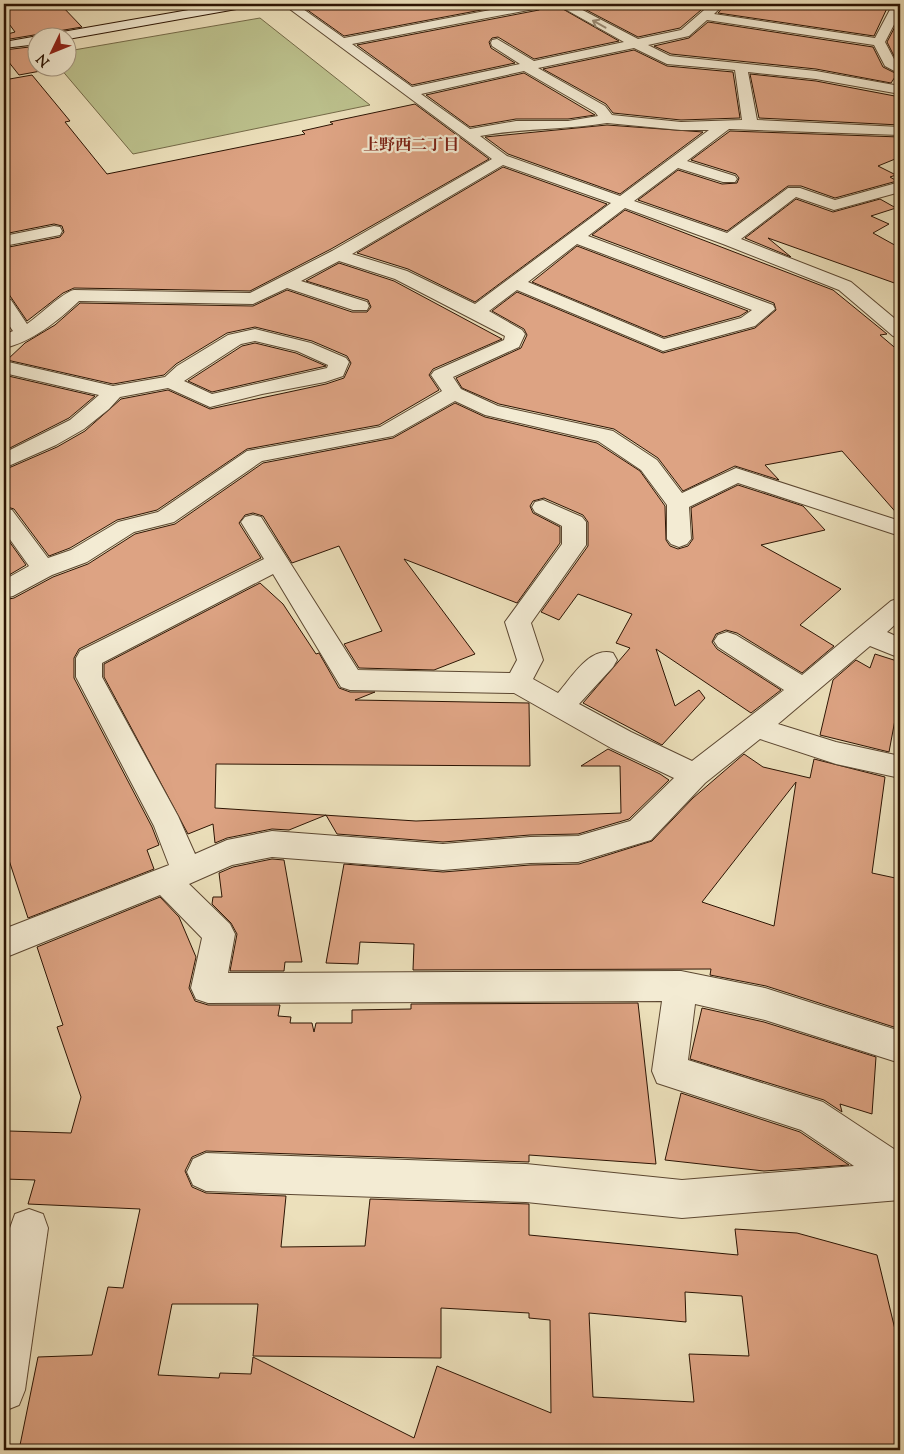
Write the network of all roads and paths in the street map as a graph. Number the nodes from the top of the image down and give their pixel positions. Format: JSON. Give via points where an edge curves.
{"nodes":[{"id":1,"x":242,"y":4,"type":"edge"},
{"id":2,"x":289,"y":4,"type":"edge"},
{"id":3,"x":540,"y":4,"type":"edge"},
{"id":4,"x":562,"y":4,"type":"edge"},
{"id":5,"x":718,"y":4,"type":"edge"},
{"id":6,"x":899,"y":4,"type":"edge"},
{"id":7,"x":755,"y":10,"type":"dead end"},
{"id":8,"x":705,"y":16,"type":"junction"},
{"id":9,"x":749,"y":23,"type":"junction"},
{"id":10,"x":78,"y":33,"type":"edge"},
{"id":11,"x":28,"y":41,"type":"edge"},
{"id":12,"x":342,"y":42,"type":"junction"},
{"id":13,"x":879,"y":42,"type":"junction"},
{"id":14,"x":497,"y":43,"type":"dead end"},
{"id":15,"x":5,"y":44,"type":"edge"},
{"id":16,"x":636,"y":44,"type":"junction"},
{"id":17,"x":529,"y":67,"type":"junction"},
{"id":18,"x":741,"y":67,"type":"junction"},
{"id":19,"x":900,"y":70,"type":"edge"},
{"id":20,"x":900,"y":90,"type":"edge"},
{"id":21,"x":409,"y":92,"type":"junction"},
{"id":22,"x":606,"y":119,"type":"junction"},
{"id":23,"x":750,"y":124,"type":"junction"},
{"id":24,"x":725,"y":125,"type":"junction"},
{"id":25,"x":900,"y":131,"type":"edge"},
{"id":26,"x":468,"y":134,"type":"junction"},
{"id":27,"x":502,"y":159,"type":"junction"},
{"id":28,"x":675,"y":162,"type":"junction"},
{"id":29,"x":729,"y":179,"type":"dead end"},
{"id":30,"x":900,"y":187,"type":"edge"},
{"id":31,"x":620,"y":202,"type":"junction"},
{"id":32,"x":834,"y":205,"type":"junction"},
{"id":33,"x":856,"y":216,"type":"dead end"},
{"id":34,"x":54,"y":230,"type":"dead end"},
{"id":35,"x":574,"y":237,"type":"junction"},
{"id":36,"x":729,"y":240,"type":"junction"},
{"id":37,"x":4,"y":241,"type":"edge"},
{"id":38,"x":338,"y":255,"type":"junction"},
{"id":39,"x":286,"y":282,"type":"junction"},
{"id":40,"x":515,"y":283,"type":"junction"},
{"id":41,"x":4,"y":304,"type":"edge"},
{"id":42,"x":360,"y":306,"type":"dead end"},
{"id":43,"x":476,"y":312,"type":"junction"},
{"id":44,"x":900,"y":332,"type":"edge"},
{"id":45,"x":24,"y":334,"type":"junction"},
{"id":46,"x":4,"y":342,"type":"edge"},
{"id":47,"x":4,"y":367,"type":"edge"},
{"id":48,"x":170,"y":382,"type":"junction"},
{"id":49,"x":114,"y":392,"type":"junction"},
{"id":50,"x":454,"y":393,"type":"junction"},
{"id":51,"x":4,"y":461,"type":"edge"},
{"id":52,"x":678,"y":504,"type":"junction"},
{"id":53,"x":544,"y":507,"type":"dead end"},
{"id":54,"x":4,"y":515,"type":"edge"},
{"id":55,"x":253,"y":522,"type":"dead end"},
{"id":56,"x":900,"y":529,"type":"edge"},
{"id":57,"x":678,"y":539,"type":"dead end"},
{"id":58,"x":277,"y":562,"type":"junction"},
{"id":59,"x":43,"y":569,"type":"junction"},
{"id":60,"x":4,"y":590,"type":"edge"},
{"id":61,"x":900,"y":607,"type":"edge"},
{"id":62,"x":867,"y":634,"type":"junction"},
{"id":63,"x":727,"y":640,"type":"dead end"},
{"id":64,"x":900,"y":649,"type":"edge"},
{"id":65,"x":604,"y":660,"type":"dead end"},
{"id":66,"x":518,"y":683,"type":"junction"},
{"id":67,"x":803,"y":690,"type":"junction"},
{"id":68,"x":561,"y":707,"type":"junction"},
{"id":69,"x":756,"y":727,"type":"junction"},
{"id":70,"x":900,"y":766,"type":"edge"},
{"id":71,"x":695,"y":775,"type":"junction"},
{"id":72,"x":176,"y":876,"type":"junction"},
{"id":73,"x":4,"y":944,"type":"edge"},
{"id":74,"x":682,"y":986,"type":"junction"},
{"id":75,"x":900,"y":1047,"type":"edge"},
{"id":76,"x":206,"y":1172,"type":"dead end"},
{"id":77,"x":900,"y":1175,"type":"edge"},
{"id":78,"x":900,"y":1181,"type":"edge"},
{"id":79,"x":29,"y":1228,"type":"dead end"},
{"id":80,"x":5,"y":1379,"type":"edge"}],
"edges":[{"from":1,"to":10,"type":"street"},
{"from":2,"to":12,"type":"street"},
{"from":3,"to":12,"type":"street"},
{"from":16,"to":4,"type":"street","one_way":true},
{"from":5,"to":8,"type":"street"},
{"from":6,"to":13,"type":"street"},
{"from":7,"to":9,"type":"street"},
{"from":8,"to":9,"type":"street"},
{"from":8,"to":16,"type":"street","via":[[685,33]]},
{"from":9,"to":13,"type":"street"},
{"from":11,"to":15,"type":"street"},
{"from":12,"to":21,"type":"street"},
{"from":13,"to":19,"type":"street","via":[[890,63]]},
{"from":14,"to":17,"type":"street"},
{"from":16,"to":17,"type":"street"},
{"from":16,"to":18,"type":"street","via":[[666,60]]},
{"from":17,"to":21,"type":"street"},
{"from":17,"to":22,"type":"street","via":[[600,109]]},
{"from":18,"to":20,"type":"street","via":[[816,75]]},
{"from":18,"to":23,"type":"street"},
{"from":21,"to":26,"type":"street"},
{"from":22,"to":24,"type":"street","via":[[680,126]]},
{"from":22,"to":26,"type":"street","via":[[568,125],[516,126]]},
{"from":23,"to":24,"type":"street"},
{"from":23,"to":25,"type":"street"},
{"from":24,"to":28,"type":"street"},
{"from":26,"to":27,"type":"street"},
{"from":27,"to":31,"type":"street"},
{"from":27,"to":38,"type":"street"},
{"from":28,"to":29,"type":"street"},
{"from":28,"to":31,"type":"street"},
{"from":30,"to":32,"type":"street"},
{"from":31,"to":35,"type":"street"},
{"from":31,"to":36,"type":"street"},
{"from":32,"to":33,"type":"street"},
{"from":32,"to":36,"type":"street","via":[[794,191]]},
{"from":34,"to":37,"type":"street"},
{"from":35,"to":40,"type":"street"},
{"from":35,"to":40,"type":"street","via":[[766,309],[748,322],[663,345]]},
{"from":36,"to":44,"type":"street","via":[[845,286]]},
{"from":38,"to":39,"type":"street"},
{"from":38,"to":43,"type":"street","via":[[401,275]]},
{"from":39,"to":42,"type":"street"},
{"from":39,"to":45,"type":"street","via":[[253,299],[74,296],[59,311]]},
{"from":40,"to":43,"type":"street"},
{"from":41,"to":45,"type":"street"},
{"from":43,"to":50,"type":"street","via":[[515,334],[512,344],[441,375]]},
{"from":45,"to":46,"type":"street"},
{"from":47,"to":49,"type":"street"},
{"from":48,"to":48,"type":"street","via":[[235,339],[255,335],[304,347],[339,362],[336,372],[318,378],[210,402]]},
{"from":48,"to":49,"type":"street"},
{"from":49,"to":51,"type":"street","via":[[85,420]]},
{"from":50,"to":52,"type":"street","via":[[492,411],[605,436],[649,465]]},
{"from":50,"to":59,"type":"street","via":[[386,432],[255,456],[166,516],[126,527],[79,556]]},
{"from":52,"to":56,"type":"street","via":[[736,475]]},
{"from":52,"to":57,"type":"street"},
{"from":53,"to":66,"type":"street","via":[[574,522],[574,544],[518,622],[530,660]]},
{"from":54,"to":59,"type":"street"},
{"from":55,"to":58,"type":"street"},
{"from":58,"to":66,"type":"street","via":[[350,680]]},
{"from":58,"to":72,"type":"street","via":[[89,658],[89,677],[168,825]]},
{"from":59,"to":60,"type":"street"},
{"from":61,"to":62,"type":"street"},
{"from":62,"to":64,"type":"street"},
{"from":62,"to":67,"type":"street"},
{"from":63,"to":67,"type":"street"},
{"from":65,"to":68,"type":"street"},
{"from":66,"to":68,"type":"street"},
{"from":67,"to":69,"type":"street"},
{"from":68,"to":71,"type":"street","via":[[620,740]]},
{"from":69,"to":70,"type":"street","via":[[836,753]]},
{"from":69,"to":71,"type":"street"},
{"from":71,"to":72,"type":"street","via":[[640,831],[578,849],[444,857],[272,844],[227,852]]},
{"from":72,"to":73,"type":"street"},
{"from":72,"to":74,"type":"street","via":[[219,934],[208,988]]},
{"from":74,"to":75,"type":"street","via":[[765,1004]]},
{"from":74,"to":77,"type":"street","via":[[669,1072],[810,1115]]},
{"from":76,"to":78,"type":"street","via":[[526,1183],[682,1199]]},
{"from":79,"to":80,"type":"street"}]}
